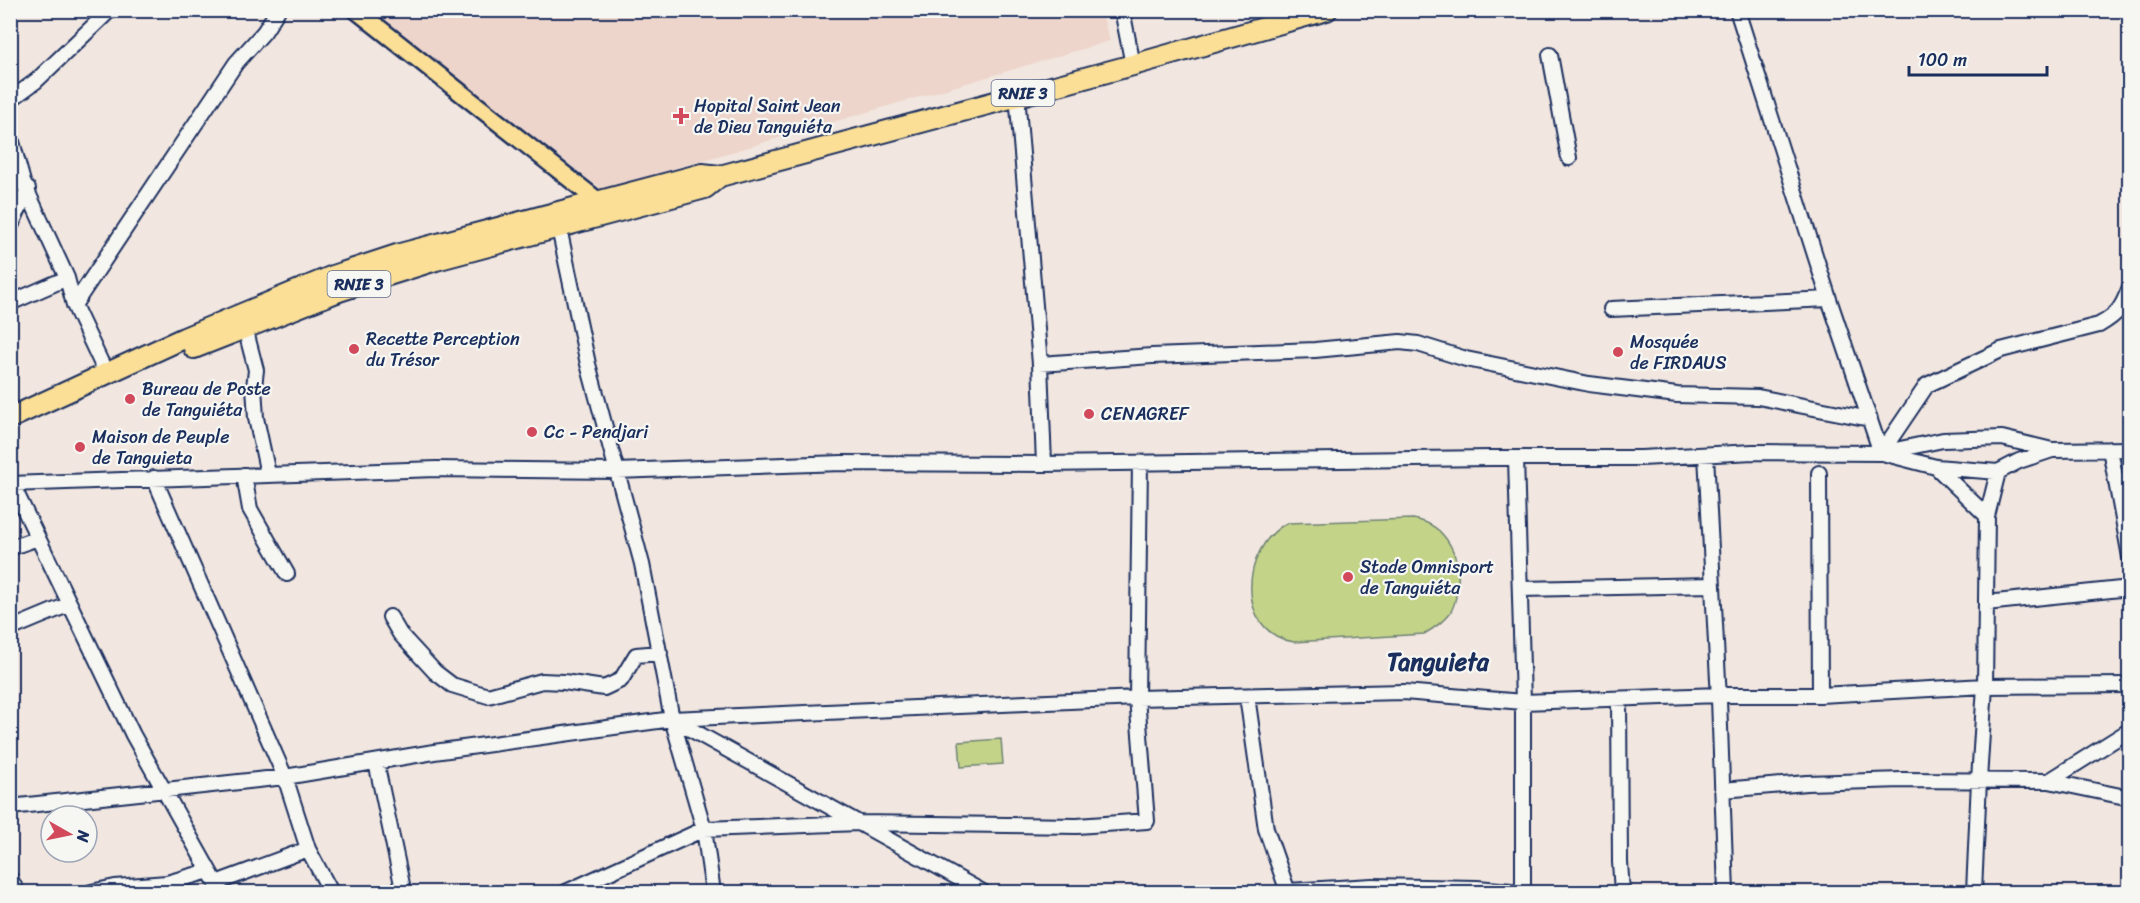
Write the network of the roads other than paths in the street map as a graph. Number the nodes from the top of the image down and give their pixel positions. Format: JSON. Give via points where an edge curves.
{"nodes":[{"id":1,"x":110,"y":10,"type":"edge"},
{"id":2,"x":278,"y":10,"type":"edge"},
{"id":3,"x":356,"y":10,"type":"edge"},
{"id":4,"x":1122,"y":10,"type":"edge"},
{"id":5,"x":1327,"y":10,"type":"edge"},
{"id":6,"x":1737,"y":10,"type":"edge"},
{"id":7,"x":1550,"y":55,"type":"dead end"},
{"id":8,"x":1133,"y":65,"type":"junction"},
{"id":9,"x":1017,"y":95,"type":"junction"},
{"id":10,"x":10,"y":100,"type":"edge"},
{"id":11,"x":10,"y":134,"type":"edge"},
{"id":12,"x":1569,"y":158,"type":"dead end"},
{"id":13,"x":27,"y":189,"type":"junction"},
{"id":14,"x":600,"y":209,"type":"junction"},
{"id":15,"x":10,"y":228,"type":"edge"},
{"id":16,"x":559,"y":228,"type":"junction"},
{"id":17,"x":67,"y":278,"type":"junction"},
{"id":18,"x":336,"y":283,"type":"junction"},
{"id":19,"x":2130,"y":287,"type":"edge"},
{"id":20,"x":1829,"y":299,"type":"junction"},
{"id":21,"x":10,"y":303,"type":"edge"},
{"id":22,"x":74,"y":305,"type":"junction"},
{"id":23,"x":1611,"y":309,"type":"dead end"},
{"id":24,"x":245,"y":328,"type":"junction"},
{"id":25,"x":1040,"y":364,"type":"junction"},
{"id":26,"x":106,"y":373,"type":"junction"},
{"id":27,"x":10,"y":418,"type":"edge"},
{"id":28,"x":1870,"y":419,"type":"junction"},
{"id":29,"x":10,"y":431,"type":"edge"},
{"id":30,"x":2110,"y":449,"type":"junction"},
{"id":31,"x":2130,"y":449,"type":"edge"},
{"id":32,"x":2052,"y":450,"type":"junction"},
{"id":33,"x":1881,"y":453,"type":"junction"},
{"id":34,"x":1706,"y":454,"type":"junction"},
{"id":35,"x":1516,"y":458,"type":"junction"},
{"id":36,"x":1140,"y":463,"type":"junction"},
{"id":37,"x":1044,"y":464,"type":"junction"},
{"id":38,"x":1936,"y":467,"type":"junction"},
{"id":39,"x":616,"y":471,"type":"junction"},
{"id":40,"x":1998,"y":472,"type":"junction"},
{"id":41,"x":1819,"y":473,"type":"dead end"},
{"id":42,"x":268,"y":474,"type":"junction"},
{"id":43,"x":243,"y":475,"type":"junction"},
{"id":44,"x":154,"y":478,"type":"junction"},
{"id":45,"x":11,"y":483,"type":"edge"},
{"id":46,"x":1987,"y":516,"type":"junction"},
{"id":47,"x":38,"y":538,"type":"junction"},
{"id":48,"x":10,"y":548,"type":"edge"},
{"id":49,"x":2130,"y":557,"type":"edge"},
{"id":50,"x":287,"y":574,"type":"dead end"},
{"id":51,"x":1712,"y":585,"type":"junction"},
{"id":52,"x":2130,"y":588,"type":"edge"},
{"id":53,"x":1521,"y":589,"type":"junction"},
{"id":54,"x":1986,"y":603,"type":"junction"},
{"id":55,"x":70,"y":604,"type":"junction"},
{"id":56,"x":390,"y":617,"type":"dead end"},
{"id":57,"x":10,"y":629,"type":"edge"},
{"id":58,"x":660,"y":653,"type":"junction"},
{"id":59,"x":2130,"y":685,"type":"edge"},
{"id":60,"x":1985,"y":686,"type":"junction"},
{"id":61,"x":1719,"y":695,"type":"junction"},
{"id":62,"x":1820,"y":695,"type":"junction"},
{"id":63,"x":1247,"y":696,"type":"junction"},
{"id":64,"x":1137,"y":698,"type":"junction"},
{"id":65,"x":1619,"y":699,"type":"junction"},
{"id":66,"x":1523,"y":702,"type":"junction"},
{"id":67,"x":672,"y":719,"type":"junction"},
{"id":68,"x":2130,"y":730,"type":"edge"},
{"id":69,"x":376,"y":762,"type":"junction"},
{"id":70,"x":285,"y":777,"type":"junction"},
{"id":71,"x":1979,"y":780,"type":"junction"},
{"id":72,"x":2049,"y":780,"type":"junction"},
{"id":73,"x":1722,"y":790,"type":"junction"},
{"id":74,"x":166,"y":791,"type":"junction"},
{"id":75,"x":2130,"y":798,"type":"edge"},
{"id":76,"x":10,"y":807,"type":"edge"},
{"id":77,"x":859,"y":823,"type":"junction"},
{"id":78,"x":704,"y":829,"type":"junction"},
{"id":79,"x":308,"y":849,"type":"junction"},
{"id":80,"x":10,"y":878,"type":"edge"},
{"id":81,"x":216,"y":882,"type":"edge"},
{"id":82,"x":403,"y":889,"type":"dead end"},
{"id":83,"x":17,"y":892,"type":"edge"},
{"id":84,"x":90,"y":892,"type":"edge"},
{"id":85,"x":331,"y":892,"type":"edge"},
{"id":86,"x":566,"y":892,"type":"edge"},
{"id":87,"x":713,"y":892,"type":"edge"},
{"id":88,"x":983,"y":892,"type":"edge"},
{"id":89,"x":1288,"y":892,"type":"edge"},
{"id":90,"x":1523,"y":892,"type":"edge"},
{"id":91,"x":1622,"y":892,"type":"edge"},
{"id":92,"x":1726,"y":892,"type":"edge"},
{"id":93,"x":1974,"y":892,"type":"edge"}],
"edges":[{"from":1,"to":10,"type":"street","via":[[36,81]]},
{"from":2,"to":22,"type":"street","via":[[236,63]]},
{"from":3,"to":14,"type":"main road"},
{"from":4,"to":8,"type":"street"},
{"from":5,"to":8,"type":"highway","number":"RNIE 3"},
{"from":6,"to":20,"type":"street"},
{"from":7,"to":12,"type":"street"},
{"from":8,"to":9,"type":"highway","number":"RNIE 3"},
{"from":9,"to":14,"type":"highway","number":"RNIE 3","via":[[720,176],[705,188]]},
{"from":9,"to":25,"type":"street"},
{"from":11,"to":13,"type":"street"},
{"from":13,"to":15,"type":"street"},
{"from":13,"to":17,"type":"street"},
{"from":14,"to":16,"type":"highway","number":"RNIE 3"},
{"from":14,"to":18,"type":"highway","number":"RNIE 3","via":[[400,254]]},
{"from":16,"to":18,"type":"highway","number":"RNIE 3"},
{"from":16,"to":39,"type":"street"},
{"from":17,"to":21,"type":"street"},
{"from":17,"to":22,"type":"street"},
{"from":18,"to":24,"type":"highway","number":"RNIE 3"},
{"from":18,"to":26,"type":"highway","number":"RNIE 3"},
{"from":19,"to":33,"type":"street","via":[[2122,306],[2099,325],[2001,350],[1927,385]]},
{"from":20,"to":23,"type":"street"},
{"from":20,"to":28,"type":"street"},
{"from":22,"to":26,"type":"street"},
{"from":24,"to":29,"type":"highway","number":"RNIE 3"},
{"from":24,"to":42,"type":"street","via":[[256,370],[256,418]]},
{"from":25,"to":28,"type":"street","via":[[1400,342],[1589,384],[1677,394],[1758,397]]},
{"from":25,"to":37,"type":"street"},
{"from":26,"to":27,"type":"highway","number":"RNIE 3"},
{"from":28,"to":33,"type":"street"},
{"from":30,"to":31,"type":"street"},
{"from":30,"to":32,"type":"street"},
{"from":30,"to":49,"type":"street"},
{"from":32,"to":33,"type":"street","via":[[1991,438],[1943,440]]},
{"from":32,"to":40,"type":"street"},
{"from":33,"to":34,"type":"street"},
{"from":33,"to":38,"type":"street"},
{"from":34,"to":35,"type":"street"},
{"from":34,"to":51,"type":"street"},
{"from":35,"to":36,"type":"street"},
{"from":35,"to":53,"type":"street"},
{"from":36,"to":37,"type":"street"},
{"from":36,"to":64,"type":"street"},
{"from":37,"to":39,"type":"street","via":[[842,464]]},
{"from":38,"to":40,"type":"street"},
{"from":38,"to":46,"type":"street"},
{"from":39,"to":42,"type":"street","via":[[436,469]]},
{"from":39,"to":58,"type":"street","via":[[642,564]]},
{"from":40,"to":46,"type":"street"},
{"from":41,"to":62,"type":"street"},
{"from":42,"to":43,"type":"street"},
{"from":43,"to":44,"type":"street"},
{"from":43,"to":50,"type":"street","via":[[250,509]]},
{"from":44,"to":45,"type":"street"},
{"from":44,"to":70,"type":"street"},
{"from":45,"to":47,"type":"street"},
{"from":46,"to":54,"type":"street"},
{"from":47,"to":48,"type":"street"},
{"from":47,"to":55,"type":"street"},
{"from":51,"to":53,"type":"street"},
{"from":51,"to":61,"type":"street"},
{"from":52,"to":54,"type":"street"},
{"from":53,"to":66,"type":"street"},
{"from":54,"to":60,"type":"street"},
{"from":55,"to":57,"type":"street"},
{"from":55,"to":74,"type":"street","via":[[133,735]]},
{"from":56,"to":58,"type":"street","via":[[400,634],[435,672],[452,685],[488,696],[542,681],[604,688],[621,680],[636,655]]},
{"from":58,"to":67,"type":"street"},
{"from":59,"to":60,"type":"street"},
{"from":60,"to":62,"type":"street"},
{"from":60,"to":71,"type":"street"},
{"from":61,"to":62,"type":"street"},
{"from":61,"to":65,"type":"street"},
{"from":61,"to":73,"type":"street"},
{"from":63,"to":64,"type":"street"},
{"from":63,"to":66,"type":"street","via":[[1404,692]]},
{"from":63,"to":89,"type":"street","via":[[1266,829]]},
{"from":64,"to":67,"type":"street"},
{"from":64,"to":77,"type":"street","via":[[1147,821],[1077,826]]},
{"from":65,"to":66,"type":"street"},
{"from":65,"to":91,"type":"street"},
{"from":66,"to":90,"type":"street"},
{"from":67,"to":69,"type":"street"},
{"from":67,"to":77,"type":"street"},
{"from":67,"to":78,"type":"street"},
{"from":68,"to":72,"type":"street"},
{"from":69,"to":70,"type":"street"},
{"from":69,"to":82,"type":"street"},
{"from":70,"to":74,"type":"street"},
{"from":70,"to":79,"type":"street"},
{"from":71,"to":72,"type":"street"},
{"from":71,"to":73,"type":"street","via":[[1807,783]]},
{"from":71,"to":93,"type":"street"},
{"from":72,"to":75,"type":"street"},
{"from":73,"to":92,"type":"street"},
{"from":74,"to":76,"type":"street"},
{"from":74,"to":81,"type":"street"},
{"from":77,"to":78,"type":"street"},
{"from":77,"to":88,"type":"street"},
{"from":78,"to":86,"type":"street"},
{"from":78,"to":87,"type":"street"},
{"from":79,"to":81,"type":"street"},
{"from":79,"to":85,"type":"street"},
{"from":80,"to":83,"type":"street"},
{"from":81,"to":84,"type":"street","via":[[115,887]]},
{"from":89,"to":90,"type":"street","via":[[1372,886]]}]}
